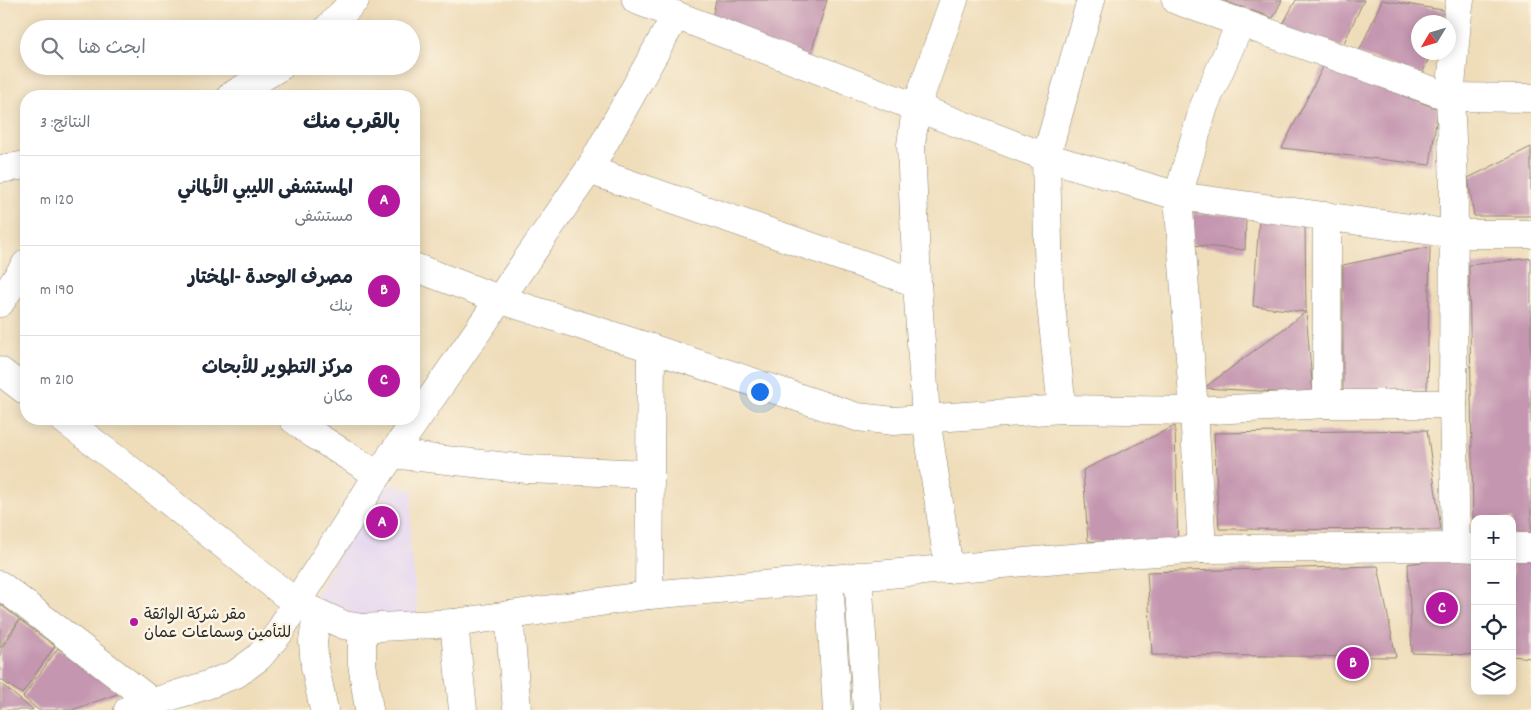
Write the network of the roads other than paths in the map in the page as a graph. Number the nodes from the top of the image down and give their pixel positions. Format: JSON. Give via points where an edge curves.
{"nodes":[{"id":1,"x":355,"y":0,"type":"edge"},
{"id":2,"x":636,"y":0,"type":"edge"},
{"id":3,"x":954,"y":0,"type":"edge"},
{"id":4,"x":1092,"y":0,"type":"edge"},
{"id":5,"x":1176,"y":0,"type":"edge"},
{"id":6,"x":1460,"y":0,"type":"edge"},
{"id":7,"x":676,"y":15,"type":"junction"},
{"id":8,"x":336,"y":20,"type":"edge"},
{"id":9,"x":1241,"y":22,"type":"junction"},
{"id":10,"x":266,"y":75,"type":"edge"},
{"id":11,"x":241,"y":90,"type":"edge"},
{"id":12,"x":1450,"y":97,"type":"junction"},
{"id":13,"x":1531,"y":98,"type":"edge"},
{"id":14,"x":916,"y":108,"type":"junction"},
{"id":15,"x":1046,"y":157,"type":"junction"},
{"id":16,"x":20,"y":166,"type":"edge"},
{"id":17,"x":0,"y":169,"type":"edge"},
{"id":18,"x":589,"y":170,"type":"junction"},
{"id":19,"x":1178,"y":196,"type":"junction"},
{"id":20,"x":1327,"y":216,"type":"junction"},
{"id":21,"x":1454,"y":234,"type":"junction"},
{"id":22,"x":1531,"y":234,"type":"edge"},
{"id":23,"x":420,"y":269,"type":"edge"},
{"id":24,"x":917,"y":283,"type":"junction"},
{"id":25,"x":499,"y":299,"type":"junction"},
{"id":26,"x":651,"y":348,"type":"junction"},
{"id":27,"x":0,"y":371,"type":"edge"},
{"id":28,"x":20,"y":386,"type":"edge"},
{"id":29,"x":1327,"y":404,"type":"junction"},
{"id":30,"x":1453,"y":404,"type":"junction"},
{"id":31,"x":1062,"y":409,"type":"junction"},
{"id":32,"x":1194,"y":411,"type":"junction"},
{"id":33,"x":420,"y":414,"type":"edge"},
{"id":34,"x":926,"y":418,"type":"junction"},
{"id":35,"x":71,"y":425,"type":"edge"},
{"id":36,"x":301,"y":425,"type":"edge"},
{"id":37,"x":412,"y":425,"type":"edge"},
{"id":38,"x":385,"y":465,"type":"junction"},
{"id":39,"x":649,"y":474,"type":"junction"},
{"id":40,"x":1465,"y":547,"type":"edge"},
{"id":41,"x":1531,"y":547,"type":"edge"},
{"id":42,"x":1516,"y":548,"type":"edge"},
{"id":43,"x":1202,"y":549,"type":"junction"},
{"id":44,"x":949,"y":569,"type":"junction"},
{"id":45,"x":858,"y":576,"type":"junction"},
{"id":46,"x":829,"y":579,"type":"junction"},
{"id":47,"x":0,"y":585,"type":"edge"},
{"id":48,"x":649,"y":595,"type":"junction"},
{"id":49,"x":307,"y":608,"type":"junction"},
{"id":50,"x":510,"y":615,"type":"junction"},
{"id":51,"x":454,"y":623,"type":"junction"},
{"id":52,"x":362,"y":628,"type":"junction"},
{"id":53,"x":140,"y":706,"type":"edge"},
{"id":54,"x":324,"y":710,"type":"edge"},
{"id":55,"x":369,"y":710,"type":"edge"},
{"id":56,"x":463,"y":710,"type":"edge"},
{"id":57,"x":517,"y":710,"type":"edge"},
{"id":58,"x":837,"y":710,"type":"edge"},
{"id":59,"x":867,"y":710,"type":"edge"}],
"edges":[{"from":1,"to":8,"type":"street"},
{"from":2,"to":7,"type":"street"},
{"from":3,"to":14,"type":"street"},
{"from":4,"to":15,"type":"street"},
{"from":5,"to":9,"type":"street"},
{"from":6,"to":12,"type":"street"},
{"from":7,"to":14,"type":"street"},
{"from":7,"to":18,"type":"street"},
{"from":9,"to":12,"type":"street"},
{"from":9,"to":19,"type":"street","via":[[1204,106]]},
{"from":10,"to":11,"type":"street"},
{"from":12,"to":13,"type":"street"},
{"from":12,"to":21,"type":"street"},
{"from":14,"to":15,"type":"street"},
{"from":14,"to":24,"type":"street","via":[[911,145]]},
{"from":15,"to":19,"type":"street"},
{"from":15,"to":31,"type":"street","via":[[1049,285]]},
{"from":16,"to":17,"type":"street"},
{"from":18,"to":24,"type":"street"},
{"from":18,"to":25,"type":"street"},
{"from":19,"to":20,"type":"street"},
{"from":19,"to":32,"type":"street"},
{"from":20,"to":21,"type":"street"},
{"from":20,"to":29,"type":"street"},
{"from":21,"to":22,"type":"street"},
{"from":21,"to":30,"type":"street"},
{"from":23,"to":25,"type":"street"},
{"from":24,"to":34,"type":"street"},
{"from":25,"to":26,"type":"street"},
{"from":25,"to":33,"type":"street"},
{"from":26,"to":34,"type":"street","via":[[857,417],[894,421]]},
{"from":26,"to":39,"type":"street"},
{"from":27,"to":28,"type":"street"},
{"from":29,"to":30,"type":"street"},
{"from":29,"to":32,"type":"street"},
{"from":30,"to":40,"type":"street"},
{"from":31,"to":32,"type":"street"},
{"from":31,"to":34,"type":"street"},
{"from":32,"to":43,"type":"street"},
{"from":34,"to":44,"type":"street"},
{"from":35,"to":49,"type":"street"},
{"from":36,"to":38,"type":"street","via":[[313,434]]},
{"from":37,"to":38,"type":"street"},
{"from":38,"to":39,"type":"street"},
{"from":38,"to":49,"type":"street"},
{"from":39,"to":48,"type":"street"},
{"from":40,"to":43,"type":"street"},
{"from":41,"to":42,"type":"street"},
{"from":43,"to":44,"type":"street"},
{"from":44,"to":45,"type":"street"},
{"from":45,"to":46,"type":"street"},
{"from":45,"to":59,"type":"street"},
{"from":46,"to":48,"type":"street"},
{"from":46,"to":58,"type":"street"},
{"from":47,"to":53,"type":"street"},
{"from":48,"to":50,"type":"street"},
{"from":49,"to":52,"type":"street","via":[[344,625]]},
{"from":49,"to":53,"type":"street","via":[[279,633],[260,657],[236,674]]},
{"from":49,"to":54,"type":"street"},
{"from":50,"to":51,"type":"street"},
{"from":50,"to":57,"type":"street"},
{"from":51,"to":52,"type":"street"},
{"from":51,"to":56,"type":"street"},
{"from":52,"to":55,"type":"street","via":[[362,663]]}]}
